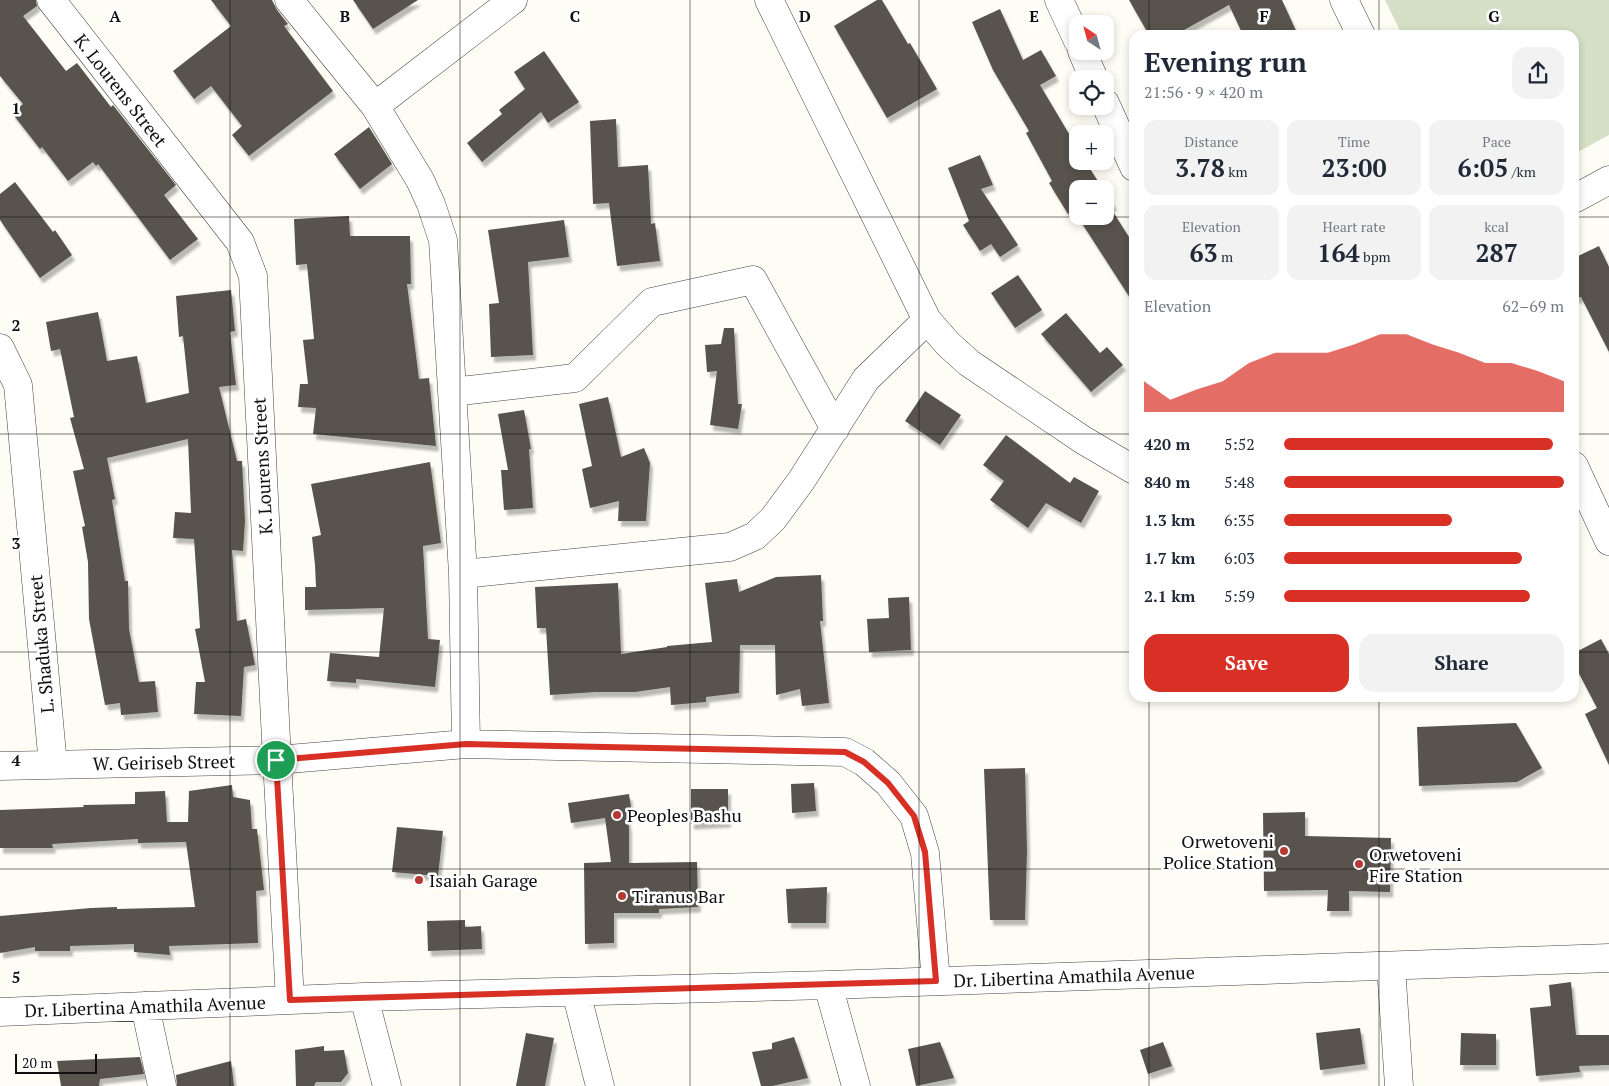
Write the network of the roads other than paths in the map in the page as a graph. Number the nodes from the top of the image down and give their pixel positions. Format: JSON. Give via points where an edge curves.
{"nodes":[{"id":1,"x":51,"y":0,"type":"edge"},
{"id":2,"x":289,"y":0,"type":"edge"},
{"id":3,"x":514,"y":0,"type":"edge"},
{"id":4,"x":769,"y":0,"type":"edge"},
{"id":5,"x":1059,"y":0,"type":"edge"},
{"id":6,"x":1344,"y":0,"type":"edge"},
{"id":7,"x":1069,"y":22,"type":"edge"},
{"id":8,"x":1359,"y":30,"type":"edge"},
{"id":9,"x":375,"y":106,"type":"junction"},
{"id":10,"x":1110,"y":115,"type":"edge"},
{"id":11,"x":1129,"y":156,"type":"edge"},
{"id":12,"x":1609,"y":180,"type":"edge"},
{"id":13,"x":1579,"y":196,"type":"edge"},
{"id":14,"x":927,"y":320,"type":"junction"},
{"id":15,"x":0,"y":348,"type":"edge"},
{"id":16,"x":452,"y":392,"type":"junction"},
{"id":17,"x":835,"y":429,"type":"junction"},
{"id":18,"x":1129,"y":467,"type":"edge"},
{"id":19,"x":1579,"y":477,"type":"edge"},
{"id":20,"x":1609,"y":541,"type":"edge"},
{"id":21,"x":462,"y":574,"type":"junction"},
{"id":22,"x":466,"y":744,"type":"junction"},
{"id":23,"x":276,"y":760,"type":"junction"},
{"id":24,"x":52,"y":765,"type":"junction"},
{"id":25,"x":0,"y":766,"type":"edge"},
{"id":26,"x":1609,"y":958,"type":"edge"},
{"id":27,"x":1391,"y":966,"type":"junction"},
{"id":28,"x":936,"y":981,"type":"junction"},
{"id":29,"x":828,"y":984,"type":"junction"},
{"id":30,"x":576,"y":992,"type":"junction"},
{"id":31,"x":364,"y":997,"type":"junction"},
{"id":32,"x":290,"y":1000,"type":"junction"},
{"id":33,"x":145,"y":1006,"type":"junction"},
{"id":34,"x":0,"y":1012,"type":"edge"},
{"id":35,"x":162,"y":1086,"type":"edge"},
{"id":36,"x":387,"y":1086,"type":"edge"},
{"id":37,"x":600,"y":1086,"type":"edge"},
{"id":38,"x":856,"y":1086,"type":"edge"},
{"id":39,"x":1399,"y":1086,"type":"edge"}],
"edges":[{"from":1,"to":23,"type":"street","name":"K. Lourens Street","via":[[240,242],[253,276]]},
{"from":2,"to":9,"type":"street"},
{"from":3,"to":9,"type":"street"},
{"from":4,"to":14,"type":"street"},
{"from":5,"to":7,"type":"street"},
{"from":6,"to":8,"type":"street"},
{"from":9,"to":16,"type":"street","via":[[420,180],[443,240]]},
{"from":10,"to":11,"type":"street"},
{"from":12,"to":13,"type":"street"},
{"from":14,"to":17,"type":"street","via":[[866,379]]},
{"from":14,"to":18,"type":"street","via":[[968,363]]},
{"from":15,"to":24,"type":"street","name":"L. Shaduka Street","via":[[18,385]]},
{"from":16,"to":17,"type":"street","via":[[575,378],[652,302],[754,280]]},
{"from":16,"to":21,"type":"street"},
{"from":17,"to":21,"type":"street","via":[[773,520],[754,536],[730,547]]},
{"from":19,"to":20,"type":"street"},
{"from":21,"to":22,"type":"street"},
{"from":22,"to":23,"type":"street","name":"W. Geiriseb Street"},
{"from":22,"to":28,"type":"street","name":"W. Geiriseb Street","via":[[845,752],[852,755],[888,783],[914,816],[925,852]]},
{"from":23,"to":24,"type":"street","name":"W. Geiriseb Street"},
{"from":23,"to":32,"type":"street","name":"K. Lourens Street"},
{"from":24,"to":25,"type":"street","name":"W. Geiriseb Street"},
{"from":26,"to":27,"type":"street","name":"Dr. Libertina Amathila Avenue"},
{"from":27,"to":28,"type":"street","name":"Dr. Libertina Amathila Avenue"},
{"from":27,"to":39,"type":"street"},
{"from":28,"to":29,"type":"street","name":"Dr. Libertina Amathila Avenue"},
{"from":29,"to":30,"type":"street","name":"Dr. Libertina Amathila Avenue"},
{"from":29,"to":38,"type":"street"},
{"from":30,"to":31,"type":"street","name":"Dr. Libertina Amathila Avenue"},
{"from":30,"to":37,"type":"street"},
{"from":31,"to":32,"type":"street","name":"Dr. Libertina Amathila Avenue"},
{"from":31,"to":36,"type":"street"},
{"from":32,"to":33,"type":"street","name":"Dr. Libertina Amathila Avenue"},
{"from":33,"to":34,"type":"street","name":"Dr. Libertina Amathila Avenue"},
{"from":33,"to":35,"type":"street"}]}
